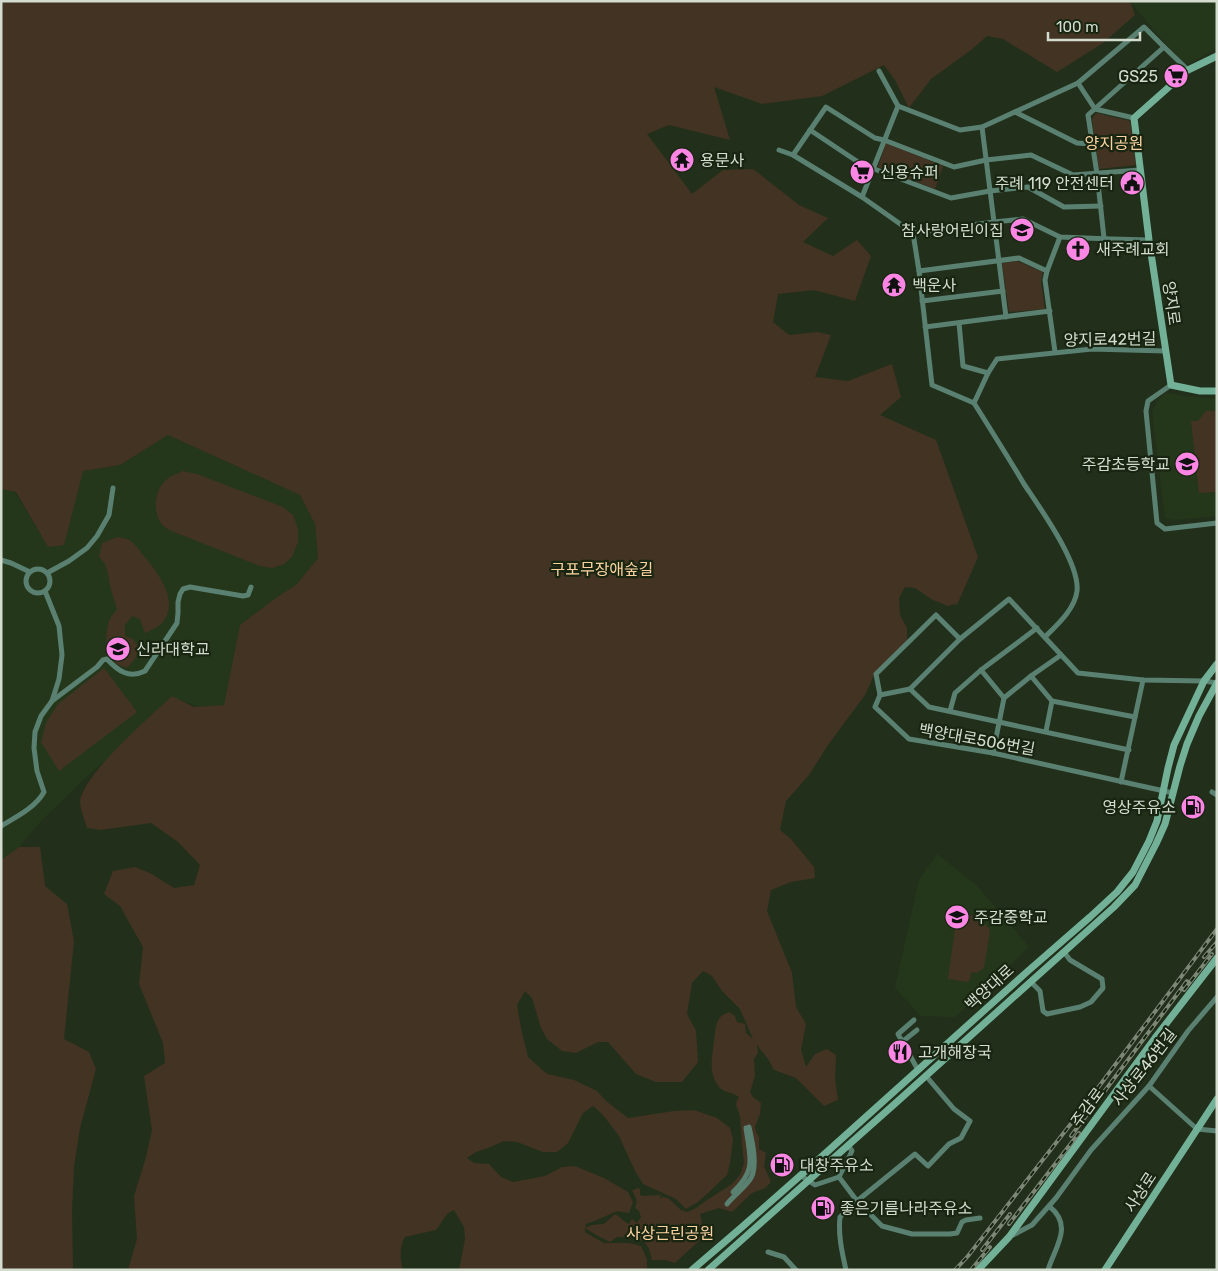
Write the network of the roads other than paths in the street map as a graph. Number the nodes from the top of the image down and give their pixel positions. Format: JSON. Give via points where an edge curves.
{"nodes":[{"id":1,"x":1164,"y":48,"type":"junction"},
{"id":2,"x":1217,"y":56,"type":"edge"},
{"id":3,"x":1188,"y":70,"type":"junction"},
{"id":4,"x":879,"y":72,"type":"dead end"},
{"id":5,"x":1078,"y":83,"type":"junction"},
{"id":6,"x":898,"y":106,"type":"junction"},
{"id":7,"x":1095,"y":109,"type":"junction"},
{"id":8,"x":1015,"y":112,"type":"junction"},
{"id":9,"x":1134,"y":118,"type":"junction"},
{"id":10,"x":982,"y":127,"type":"junction"},
{"id":11,"x":810,"y":130,"type":"junction"},
{"id":12,"x":884,"y":140,"type":"junction"},
{"id":13,"x":1092,"y":144,"type":"junction"},
{"id":14,"x":779,"y":150,"type":"dead end"},
{"id":15,"x":793,"y":155,"type":"junction"},
{"id":16,"x":986,"y":160,"type":"junction"},
{"id":17,"x":873,"y":168,"type":"junction"},
{"id":18,"x":1140,"y":170,"type":"junction"},
{"id":19,"x":1097,"y":174,"type":"junction"},
{"id":20,"x":990,"y":191,"type":"junction"},
{"id":21,"x":862,"y":197,"type":"junction"},
{"id":22,"x":1101,"y":206,"type":"junction"},
{"id":23,"x":994,"y":222,"type":"junction"},
{"id":24,"x":913,"y":233,"type":"junction"},
{"id":25,"x":1060,"y":237,"type":"junction"},
{"id":26,"x":1104,"y":238,"type":"junction"},
{"id":27,"x":1149,"y":240,"type":"junction"},
{"id":28,"x":998,"y":260,"type":"junction"},
{"id":29,"x":919,"y":270,"type":"junction"},
{"id":30,"x":1047,"y":271,"type":"junction"},
{"id":31,"x":1003,"y":291,"type":"junction"},
{"id":32,"x":922,"y":301,"type":"junction"},
{"id":33,"x":1050,"y":311,"type":"junction"},
{"id":34,"x":1006,"y":317,"type":"junction"},
{"id":35,"x":959,"y":323,"type":"junction"},
{"id":36,"x":925,"y":327,"type":"junction"},
{"id":37,"x":1165,"y":350,"type":"junction"},
{"id":38,"x":1055,"y":352,"type":"junction"},
{"id":39,"x":988,"y":373,"type":"junction"},
{"id":40,"x":1171,"y":385,"type":"junction"},
{"id":41,"x":1217,"y":391,"type":"edge"},
{"id":42,"x":974,"y":403,"type":"junction"},
{"id":43,"x":113,"y":488,"type":"dead end"},
{"id":44,"x":1217,"y":523,"type":"edge"},
{"id":45,"x":1,"y":560,"type":"edge"},
{"id":46,"x":30,"y":572,"type":"junction"},
{"id":47,"x":47,"y":573,"type":"junction"},
{"id":48,"x":251,"y":587,"type":"dead end"},
{"id":49,"x":45,"y":591,"type":"junction"},
{"id":50,"x":1037,"y":628,"type":"junction"},
{"id":51,"x":1045,"y":637,"type":"junction"},
{"id":52,"x":960,"y":639,"type":"junction"},
{"id":53,"x":1061,"y":655,"type":"junction"},
{"id":54,"x":1217,"y":664,"type":"edge"},
{"id":55,"x":981,"y":670,"type":"junction"},
{"id":56,"x":1030,"y":676,"type":"junction"},
{"id":57,"x":1143,"y":680,"type":"junction"},
{"id":58,"x":1204,"y":681,"type":"junction"},
{"id":59,"x":1217,"y":683,"type":"edge"},
{"id":60,"x":910,"y":689,"type":"junction"},
{"id":61,"x":880,"y":695,"type":"junction"},
{"id":62,"x":1004,"y":698,"type":"junction"},
{"id":63,"x":52,"y":701,"type":"junction"},
{"id":64,"x":1052,"y":702,"type":"junction"},
{"id":65,"x":950,"y":711,"type":"junction"},
{"id":66,"x":1135,"y":717,"type":"junction"},
{"id":67,"x":999,"y":722,"type":"junction"},
{"id":68,"x":1046,"y":731,"type":"junction"},
{"id":69,"x":1129,"y":750,"type":"junction"},
{"id":70,"x":993,"y":753,"type":"junction"},
{"id":71,"x":1121,"y":782,"type":"junction"},
{"id":72,"x":1163,"y":791,"type":"junction"},
{"id":73,"x":1173,"y":793,"type":"junction"},
{"id":74,"x":1,"y":826,"type":"edge"},
{"id":75,"x":1064,"y":952,"type":"junction"},
{"id":76,"x":1217,"y":958,"type":"edge"},
{"id":77,"x":1031,"y":982,"type":"junction"},
{"id":78,"x":1217,"y":997,"type":"edge"},
{"id":79,"x":914,"y":1020,"type":"dead end"},
{"id":80,"x":917,"y":1030,"type":"dead end"},
{"id":81,"x":902,"y":1042,"type":"junction"},
{"id":82,"x":918,"y":1070,"type":"junction"},
{"id":83,"x":926,"y":1076,"type":"junction"},
{"id":84,"x":1148,"y":1086,"type":"junction"},
{"id":85,"x":1217,"y":1099,"type":"edge"},
{"id":86,"x":748,"y":1128,"type":"dead end"},
{"id":87,"x":1197,"y":1129,"type":"junction"},
{"id":88,"x":1217,"y":1132,"type":"edge"},
{"id":89,"x":848,"y":1145,"type":"junction"},
{"id":90,"x":800,"y":1175,"type":"junction"},
{"id":91,"x":839,"y":1178,"type":"junction"},
{"id":92,"x":809,"y":1180,"type":"junction"},
{"id":93,"x":857,"y":1201,"type":"junction"},
{"id":94,"x":726,"y":1203,"type":"dead end"},
{"id":95,"x":1049,"y":1206,"type":"junction"},
{"id":96,"x":980,"y":1218,"type":"dead end"},
{"id":97,"x":1009,"y":1237,"type":"junction"},
{"id":98,"x":768,"y":1252,"type":"dead end"},
{"id":99,"x":692,"y":1270,"type":"edge"},
{"id":100,"x":708,"y":1270,"type":"edge"},
{"id":101,"x":796,"y":1270,"type":"edge"},
{"id":102,"x":846,"y":1270,"type":"edge"},
{"id":103,"x":978,"y":1270,"type":"edge"},
{"id":104,"x":1048,"y":1270,"type":"edge"},
{"id":105,"x":1105,"y":1270,"type":"edge"}],
"edges":[{"from":1,"to":3,"type":"street"},
{"from":1,"to":5,"type":"street","via":[[1144,27]]},
{"from":1,"to":7,"type":"street"},
{"from":2,"to":3,"type":"main road"},
{"from":3,"to":9,"type":"main road"},
{"from":4,"to":6,"type":"street"},
{"from":5,"to":7,"type":"street"},
{"from":5,"to":8,"type":"street"},
{"from":6,"to":10,"type":"street","via":[[960,130]]},
{"from":6,"to":12,"type":"street"},
{"from":7,"to":9,"type":"street"},
{"from":7,"to":13,"type":"street","via":[[1088,115]]},
{"from":8,"to":10,"type":"street"},
{"from":8,"to":13,"type":"street","via":[[1077,143]]},
{"from":9,"to":18,"type":"main road","name":"양지로"},
{"from":10,"to":16,"type":"street"},
{"from":11,"to":12,"type":"street","via":[[826,107]]},
{"from":11,"to":15,"type":"street"},
{"from":11,"to":17,"type":"street","via":[[861,164]]},
{"from":12,"to":16,"type":"street","via":[[954,167]]},
{"from":12,"to":17,"type":"street"},
{"from":13,"to":19,"type":"street"},
{"from":14,"to":15,"type":"street"},
{"from":15,"to":21,"type":"street"},
{"from":16,"to":19,"type":"street","via":[[1032,155],[1073,175]]},
{"from":16,"to":20,"type":"street"},
{"from":17,"to":20,"type":"street","via":[[951,198]]},
{"from":17,"to":21,"type":"street"},
{"from":18,"to":19,"type":"street"},
{"from":18,"to":27,"type":"main road","name":"양지로"},
{"from":19,"to":22,"type":"street"},
{"from":20,"to":22,"type":"street","via":[[1028,187],[1064,207]]},
{"from":20,"to":23,"type":"street"},
{"from":21,"to":24,"type":"street"},
{"from":22,"to":26,"type":"street"},
{"from":23,"to":24,"type":"street"},
{"from":23,"to":25,"type":"street","via":[[1023,220]]},
{"from":23,"to":28,"type":"street"},
{"from":24,"to":29,"type":"street"},
{"from":25,"to":26,"type":"street"},
{"from":25,"to":30,"type":"street","name":"양지로42번길"},
{"from":26,"to":27,"type":"street"},
{"from":27,"to":37,"type":"main road","name":"양지로"},
{"from":28,"to":29,"type":"street"},
{"from":28,"to":30,"type":"street","via":[[1018,258]]},
{"from":28,"to":31,"type":"street"},
{"from":29,"to":32,"type":"street"},
{"from":30,"to":33,"type":"street","name":"양지로42번길","via":[[1045,280]]},
{"from":31,"to":32,"type":"street"},
{"from":31,"to":34,"type":"street"},
{"from":32,"to":36,"type":"street"},
{"from":33,"to":34,"type":"street","name":"양지로42번길"},
{"from":33,"to":38,"type":"street","name":"양지로42번길"},
{"from":34,"to":35,"type":"street","name":"양지로42번길"},
{"from":35,"to":36,"type":"street","name":"양지로42번길"},
{"from":35,"to":39,"type":"street","via":[[963,366]]},
{"from":36,"to":42,"type":"street","via":[[932,385]]},
{"from":37,"to":38,"type":"street","name":"양지로42번길"},
{"from":37,"to":40,"type":"main road","name":"양지로"},
{"from":38,"to":39,"type":"street","name":"양지로42번길","via":[[997,359]]},
{"from":39,"to":42,"type":"street","name":"양지로42번길"},
{"from":40,"to":41,"type":"main road"},
{"from":40,"to":44,"type":"street","via":[[1148,401],[1146,411],[1157,524],[1165,529]]},
{"from":42,"to":51,"type":"street","via":[[1061,542],[1076,575],[1077,593],[1072,606]]},
{"from":43,"to":47,"type":"street","via":[[109,516],[88,548]]},
{"from":45,"to":46,"type":"street"},
{"from":46,"to":47,"type":"street","via":[[39,568]]},
{"from":46,"to":49,"type":"street","via":[[26,580],[29,590],[38,594]]},
{"from":47,"to":49,"type":"street","via":[[51,582]]},
{"from":48,"to":63,"type":"street","via":[[248,595],[243,596],[183,588],[178,602],[177,623],[145,671],[127,674],[107,659],[103,660]]},
{"from":49,"to":63,"type":"street","via":[[59,626],[62,655]]},
{"from":50,"to":51,"type":"street"},
{"from":50,"to":52,"type":"street","via":[[1009,599]]},
{"from":50,"to":55,"type":"street"},
{"from":51,"to":53,"type":"street"},
{"from":52,"to":60,"type":"street"},
{"from":52,"to":61,"type":"street","name":"백양대로506번길","via":[[936,615],[876,674]]},
{"from":53,"to":56,"type":"street"},
{"from":53,"to":57,"type":"street","via":[[1078,673]]},
{"from":54,"to":58,"type":"main road","name":"백양대로"},
{"from":55,"to":62,"type":"street"},
{"from":55,"to":65,"type":"street","via":[[955,693]]},
{"from":56,"to":62,"type":"street"},
{"from":56,"to":64,"type":"street"},
{"from":57,"to":58,"type":"street"},
{"from":57,"to":66,"type":"street"},
{"from":58,"to":59,"type":"street"},
{"from":58,"to":72,"type":"main road","name":"백양대로","via":[[1174,745]]},
{"from":59,"to":73,"type":"main road","name":"백양대로","via":[[1187,744]]},
{"from":60,"to":61,"type":"street"},
{"from":60,"to":65,"type":"street","via":[[929,707]]},
{"from":61,"to":70,"type":"street","name":"백양대로506번길","via":[[875,707],[909,740]]},
{"from":62,"to":67,"type":"street"},
{"from":63,"to":74,"type":"street","via":[[35,732],[37,771],[44,792],[35,804]]},
{"from":64,"to":66,"type":"street"},
{"from":64,"to":68,"type":"street"},
{"from":65,"to":67,"type":"street"},
{"from":66,"to":69,"type":"street"},
{"from":67,"to":68,"type":"street"},
{"from":67,"to":70,"type":"street"},
{"from":68,"to":69,"type":"street"},
{"from":69,"to":71,"type":"street"},
{"from":70,"to":71,"type":"street","name":"백양대로506번길"},
{"from":71,"to":72,"type":"street","name":"백양대로506번길"},
{"from":72,"to":73,"type":"street","name":"백양대로506번길"},
{"from":72,"to":82,"type":"main road","name":"백양대로","via":[[1157,821],[1146,849],[1117,892]]},
{"from":73,"to":75,"type":"main road","name":"백양대로","via":[[1165,824],[1135,885]]},
{"from":75,"to":77,"type":"main road","name":"백양대로"},
{"from":75,"to":77,"type":"street","via":[[1070,960],[1102,979],[1103,988],[1091,1002],[1047,1014],[1043,1012],[1040,991]]},
{"from":76,"to":97,"type":"main road","name":"주감로"},
{"from":77,"to":83,"type":"main road","name":"백양대로"},
{"from":78,"to":84,"type":"street","name":"사상로46번길"},
{"from":79,"to":81,"type":"street","via":[[898,1034]]},
{"from":80,"to":81,"type":"street"},
{"from":81,"to":82,"type":"street"},
{"from":82,"to":90,"type":"main road","name":"백양대로"},
{"from":83,"to":89,"type":"main road","name":"백양대로"},
{"from":83,"to":93,"type":"street","via":[[954,1109],[970,1121],[961,1138],[949,1144],[928,1166],[915,1154]]},
{"from":84,"to":87,"type":"street"},
{"from":84,"to":95,"type":"street","name":"사상로46번길","via":[[1091,1150]]},
{"from":85,"to":87,"type":"main road","name":"사상로"},
{"from":86,"to":94,"type":"street","via":[[754,1164],[752,1176]]},
{"from":87,"to":88,"type":"street"},
{"from":87,"to":105,"type":"main road","name":"사상로"},
{"from":89,"to":91,"type":"street","via":[[852,1151]]},
{"from":89,"to":92,"type":"main road","name":"백양대로"},
{"from":90,"to":92,"type":"street"},
{"from":90,"to":99,"type":"main road","name":"백양대로"},
{"from":91,"to":92,"type":"street","via":[[815,1184]]},
{"from":91,"to":93,"type":"street"},
{"from":92,"to":100,"type":"main road","name":"백양대로"},
{"from":93,"to":96,"type":"street","via":[[882,1226],[912,1234],[957,1233],[962,1222]]},
{"from":93,"to":102,"type":"street","via":[[840,1217]]},
{"from":95,"to":97,"type":"street","name":"사상로46번길","via":[[1032,1225]]},
{"from":95,"to":104,"type":"street","via":[[1059,1217],[1062,1235]]},
{"from":97,"to":103,"type":"main road","name":"주감로"},
{"from":98,"to":101,"type":"street","via":[[784,1257]]}]}
